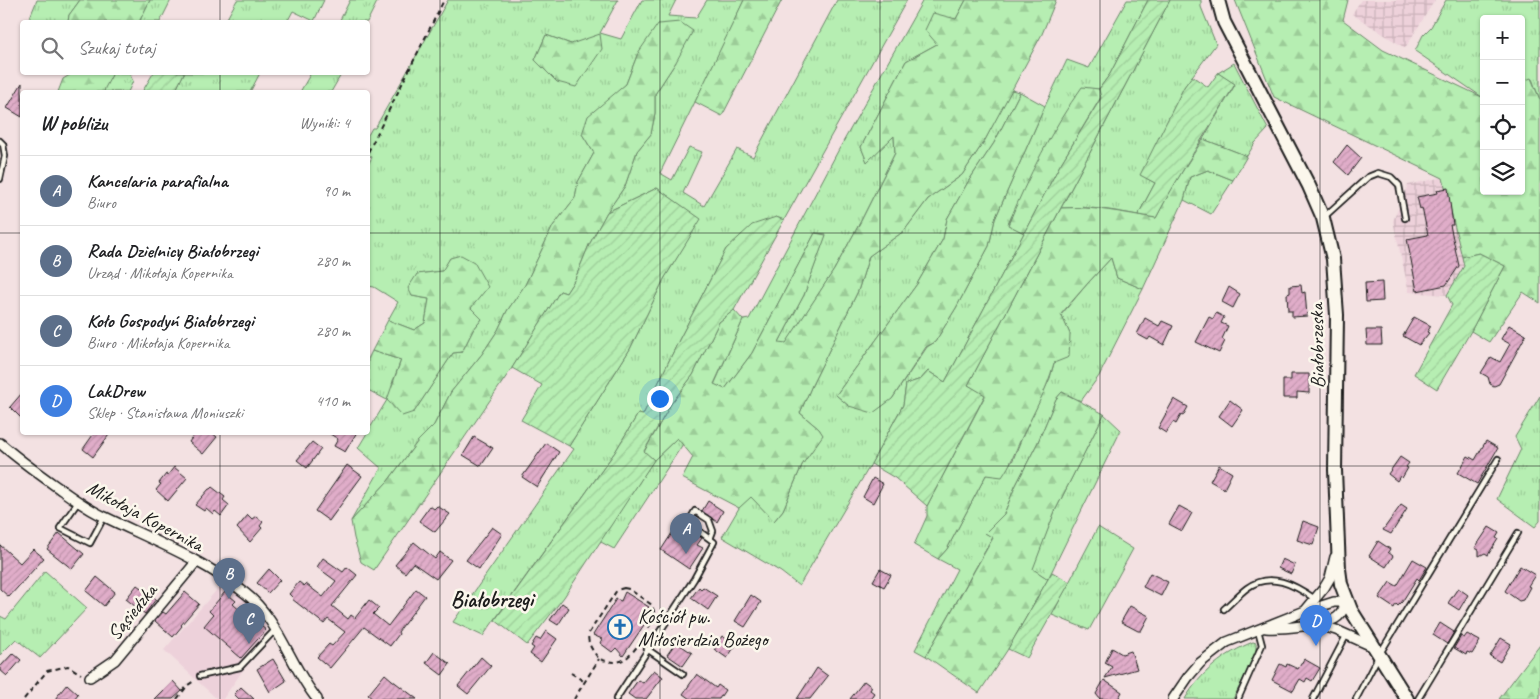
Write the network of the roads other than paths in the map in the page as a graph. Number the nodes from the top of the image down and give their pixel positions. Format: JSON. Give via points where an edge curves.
{"nodes":[{"id":1,"x":1218,"y":0,"type":"edge"},
{"id":2,"x":0,"y":141,"type":"edge"},
{"id":3,"x":0,"y":178,"type":"edge"},
{"id":4,"x":1323,"y":218,"type":"junction"},
{"id":5,"x":1405,"y":218,"type":"dead end"},
{"id":6,"x":0,"y":443,"type":"edge"},
{"id":7,"x":1498,"y":459,"type":"dead end"},
{"id":8,"x":79,"y":501,"type":"junction"},
{"id":9,"x":104,"y":517,"type":"junction"},
{"id":10,"x":1518,"y":533,"type":"dead end"},
{"id":11,"x":710,"y":539,"type":"junction"},
{"id":12,"x":1337,"y":550,"type":"junction"},
{"id":13,"x":196,"y":562,"type":"junction"},
{"id":14,"x":1315,"y":599,"type":"junction"},
{"id":15,"x":1347,"y":602,"type":"junction"},
{"id":16,"x":1224,"y":609,"type":"dead end"},
{"id":17,"x":1305,"y":611,"type":"junction"},
{"id":18,"x":1316,"y":624,"type":"junction"},
{"id":19,"x":1260,"y":629,"type":"junction"},
{"id":20,"x":275,"y":630,"type":"junction"},
{"id":21,"x":1347,"y":634,"type":"junction"},
{"id":22,"x":647,"y":650,"type":"junction"},
{"id":23,"x":1376,"y":651,"type":"junction"},
{"id":24,"x":683,"y":674,"type":"dead end"},
{"id":25,"x":200,"y":676,"type":"road end"},
{"id":26,"x":90,"y":677,"type":"road end"},
{"id":27,"x":317,"y":699,"type":"edge"},
{"id":28,"x":616,"y":699,"type":"edge"},
{"id":29,"x":1173,"y":699,"type":"edge"},
{"id":30,"x":1238,"y":699,"type":"edge"},
{"id":31,"x":1313,"y":699,"type":"edge"},
{"id":32,"x":1356,"y":699,"type":"edge"},
{"id":33,"x":1407,"y":699,"type":"edge"},
{"id":34,"x":1418,"y":699,"type":"edge"}],
"edges":[{"from":1,"to":4,"type":"street","name":"Białobrzeska","via":[[1224,22]]},
{"from":2,"to":3,"type":"lane","via":[[5,156]]},
{"from":4,"to":5,"type":"lane","via":[[1378,173],[1391,177],[1399,185]]},
{"from":4,"to":12,"type":"street","name":"Białobrzeska","via":[[1333,259],[1337,315]]},
{"from":6,"to":8,"type":"street","name":"Mikołaja Kopernika","via":[[23,463]]},
{"from":7,"to":23,"type":"lane"},
{"from":8,"to":9,"type":"street","name":"Mikołaja Kopernika"},
{"from":8,"to":9,"type":"lane","via":[[60,528],[90,543]]},
{"from":9,"to":13,"type":"street","name":"Mikołaja Kopernika"},
{"from":10,"to":34,"type":"lane"},
{"from":11,"to":11,"type":"lane","via":[[713,531],[709,520],[694,511],[688,523]]},
{"from":11,"to":22,"type":"lane","via":[[714,542],[707,556]]},
{"from":12,"to":14,"type":"street","via":[[1330,578]]},
{"from":12,"to":15,"type":"street","name":"Białobrzeska"},
{"from":13,"to":20,"type":"street","name":"Mikołaja Kopernika","via":[[246,594]]},
{"from":13,"to":26,"type":"street","name":"Sąsiedzka","via":[[115,660]]},
{"from":14,"to":16,"type":"lane","via":[[1272,579],[1247,588]]},
{"from":14,"to":17,"type":"street"},
{"from":15,"to":17,"type":"street","via":[[1334,602]]},
{"from":15,"to":18,"type":"street","via":[[1335,620]]},
{"from":15,"to":23,"type":"street","name":"Białobrzeska"},
{"from":17,"to":19,"type":"street"},
{"from":18,"to":19,"type":"street"},
{"from":18,"to":21,"type":"street"},
{"from":19,"to":29,"type":"street","via":[[1227,642],[1209,655]]},
{"from":19,"to":30,"type":"lane","via":[[1262,646]]},
{"from":20,"to":25,"type":"lane","via":[[240,667]]},
{"from":20,"to":27,"type":"street","name":"Mikołaja Kopernika"},
{"from":21,"to":23,"type":"street"},
{"from":21,"to":31,"type":"lane"},
{"from":22,"to":24,"type":"lane"},
{"from":22,"to":28,"type":"lane"},
{"from":23,"to":32,"type":"lane"},
{"from":23,"to":33,"type":"street","name":"Białobrzeska"}]}
